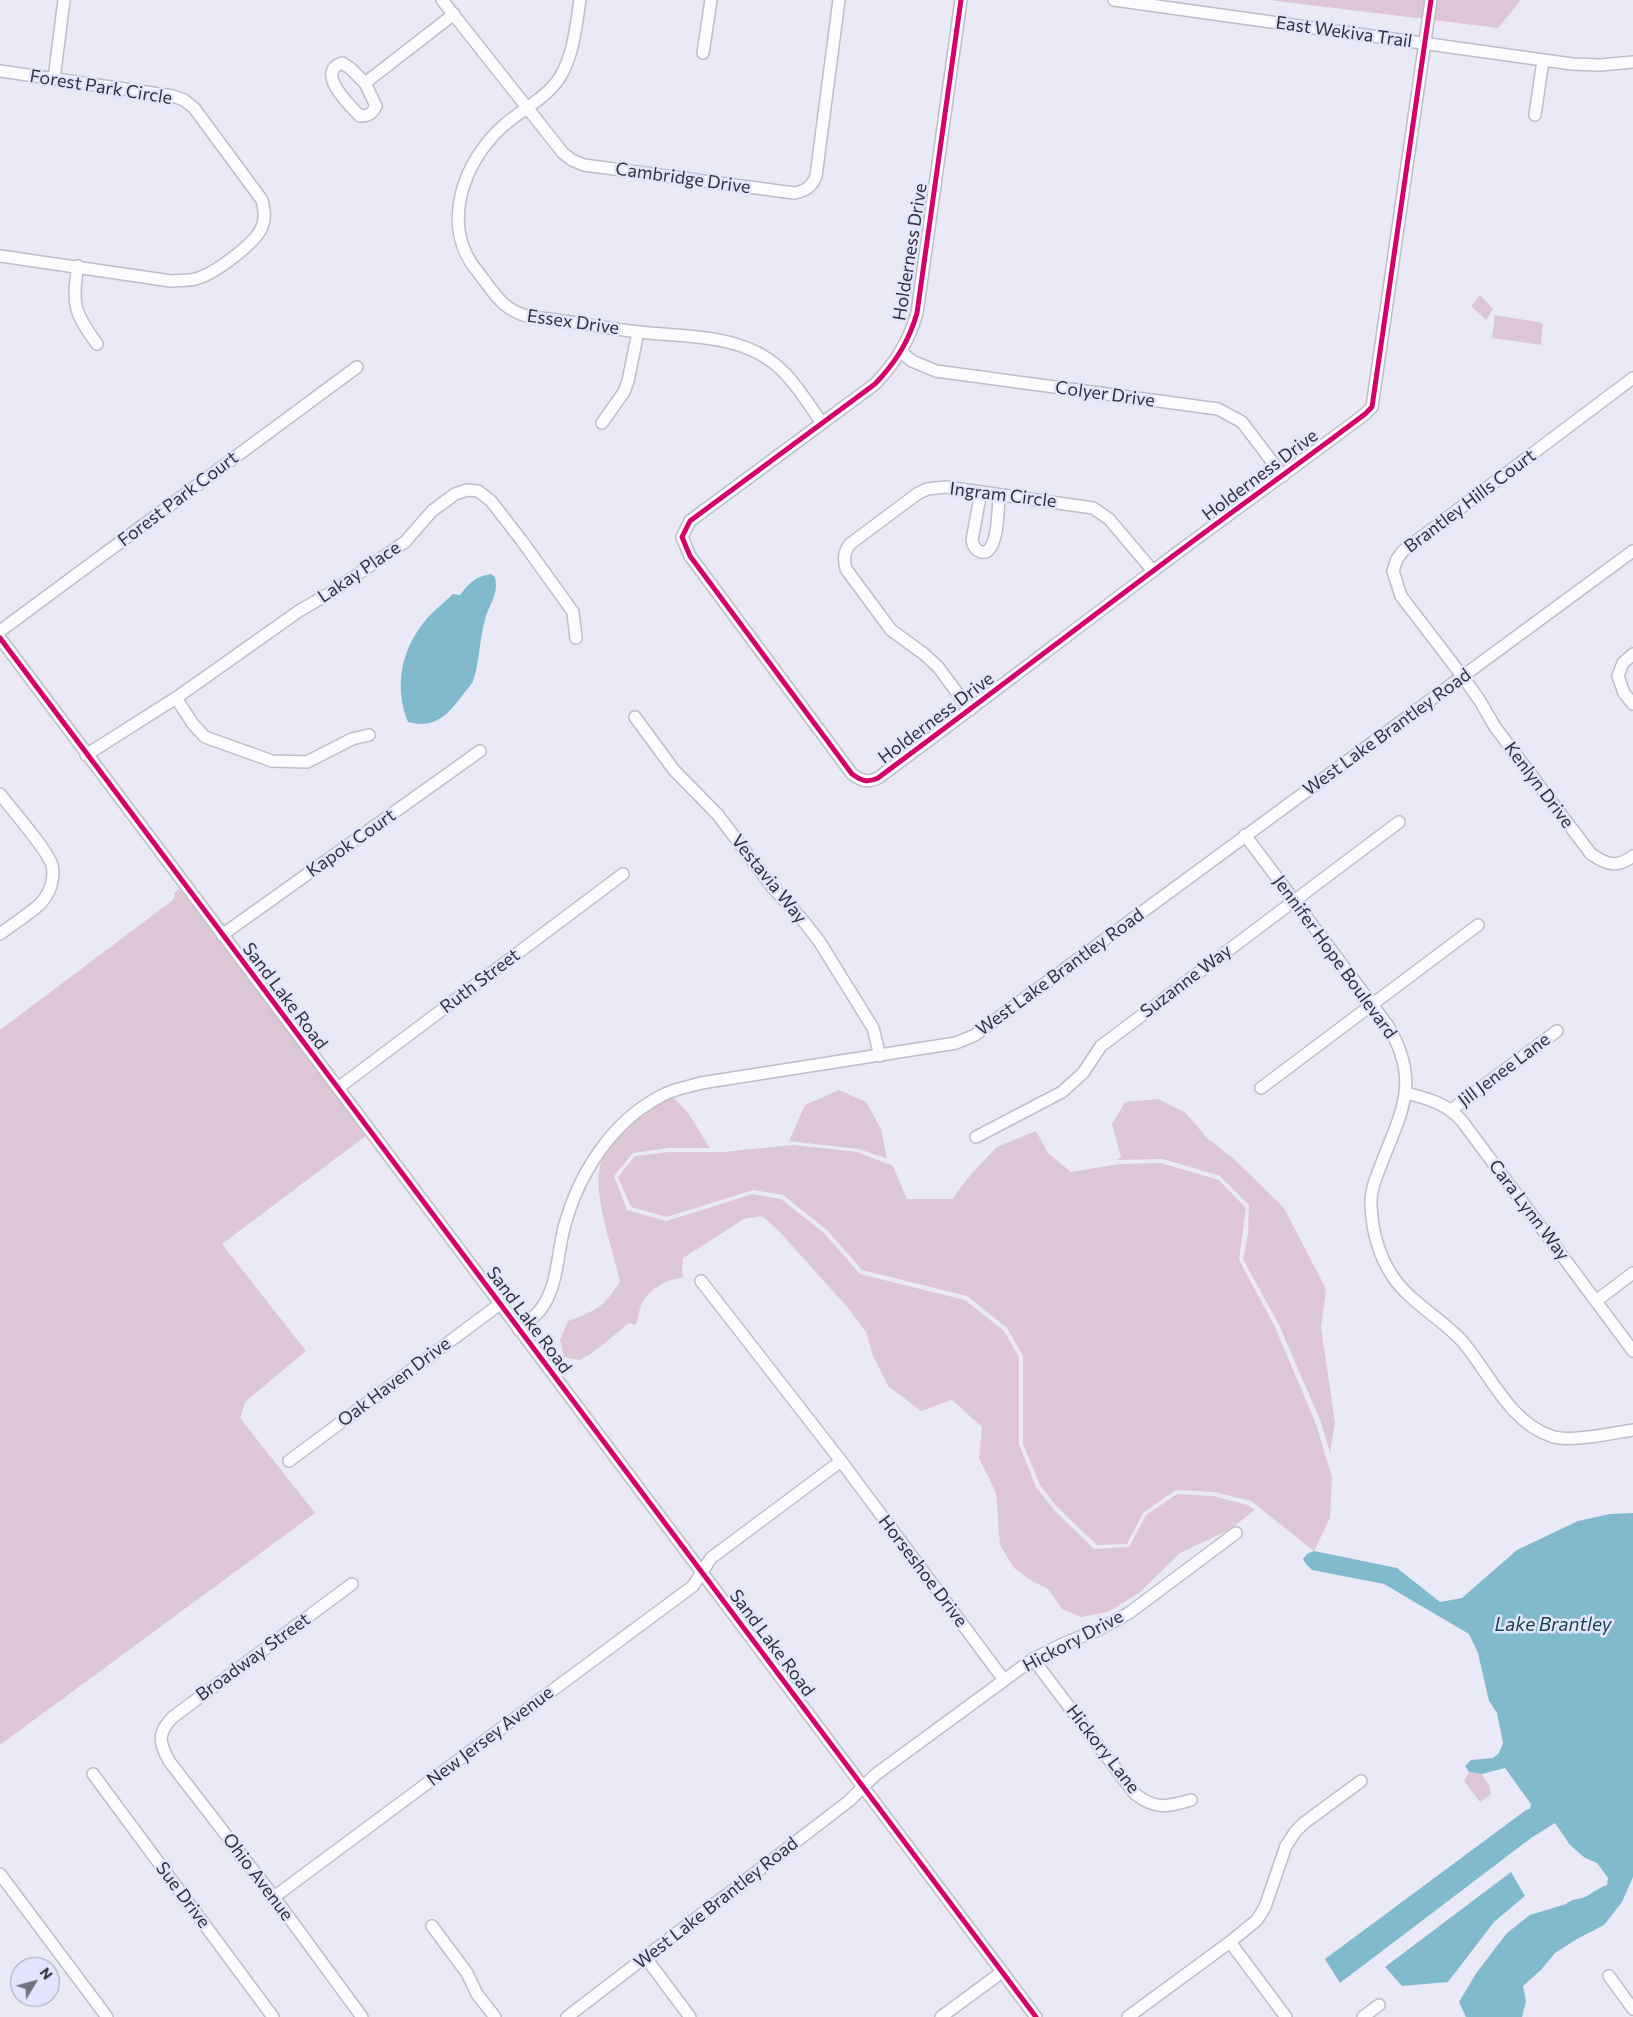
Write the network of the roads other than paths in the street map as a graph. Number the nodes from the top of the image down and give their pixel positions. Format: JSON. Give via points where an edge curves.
{"nodes":[{"id":1,"x":64,"y":0,"type":"edge"},
{"id":2,"x":442,"y":0,"type":"edge"},
{"id":3,"x":580,"y":0,"type":"edge"},
{"id":4,"x":711,"y":0,"type":"edge"},
{"id":5,"x":839,"y":0,"type":"edge"},
{"id":6,"x":961,"y":0,"type":"edge"},
{"id":7,"x":1114,"y":0,"type":"edge"},
{"id":8,"x":1431,"y":0,"type":"edge"},
{"id":9,"x":454,"y":14,"type":"junction"},
{"id":10,"x":1425,"y":44,"type":"junction"},
{"id":11,"x":703,"y":52,"type":"dead end"},
{"id":12,"x":1543,"y":60,"type":"junction"},
{"id":13,"x":1633,"y":62,"type":"edge"},
{"id":14,"x":0,"y":71,"type":"edge"},
{"id":15,"x":54,"y":79,"type":"junction"},
{"id":16,"x":365,"y":83,"type":"junction"},
{"id":17,"x":527,"y":108,"type":"junction"},
{"id":18,"x":1535,"y":115,"type":"dead end"},
{"id":19,"x":0,"y":256,"type":"edge"},
{"id":20,"x":78,"y":266,"type":"junction"},
{"id":21,"x":638,"y":332,"type":"junction"},
{"id":22,"x":97,"y":344,"type":"dead end"},
{"id":23,"x":901,"y":352,"type":"junction"},
{"id":24,"x":357,"y":367,"type":"dead end"},
{"id":25,"x":1633,"y":378,"type":"edge"},
{"id":26,"x":602,"y":423,"type":"dead end"},
{"id":27,"x":822,"y":423,"type":"junction"},
{"id":28,"x":1283,"y":476,"type":"junction"},
{"id":29,"x":981,"y":492,"type":"junction"},
{"id":30,"x":999,"y":495,"type":"junction"},
{"id":31,"x":1633,"y":551,"type":"edge"},
{"id":32,"x":1153,"y":571,"type":"junction"},
{"id":33,"x":0,"y":631,"type":"edge"},
{"id":34,"x":0,"y":638,"type":"edge"},
{"id":35,"x":576,"y":638,"type":"dead end"},
{"id":36,"x":1633,"y":654,"type":"edge"},
{"id":37,"x":1463,"y":677,"type":"junction"},
{"id":38,"x":176,"y":698,"type":"junction"},
{"id":39,"x":1633,"y":704,"type":"edge"},
{"id":40,"x":970,"y":710,"type":"junction"},
{"id":41,"x":635,"y":717,"type":"dead end"},
{"id":42,"x":369,"y":735,"type":"dead end"},
{"id":43,"x":480,"y":751,"type":"dead end"},
{"id":44,"x":86,"y":755,"type":"junction"},
{"id":45,"x":0,"y":794,"type":"edge"},
{"id":46,"x":1399,"y":822,"type":"dead end"},
{"id":47,"x":1246,"y":835,"type":"junction"},
{"id":48,"x":1633,"y":856,"type":"edge"},
{"id":49,"x":623,"y":874,"type":"dead end"},
{"id":50,"x":1294,"y":901,"type":"junction"},
{"id":51,"x":1478,"y":925,"type":"dead end"},
{"id":52,"x":0,"y":934,"type":"edge"},
{"id":53,"x":222,"y":935,"type":"junction"},
{"id":54,"x":1372,"y":1005,"type":"junction"},
{"id":55,"x":1556,"y":1031,"type":"dead end"},
{"id":56,"x":880,"y":1056,"type":"junction"},
{"id":57,"x":338,"y":1088,"type":"junction"},
{"id":58,"x":1261,"y":1088,"type":"dead end"},
{"id":59,"x":1406,"y":1093,"type":"junction"},
{"id":60,"x":1452,"y":1110,"type":"junction"},
{"id":61,"x":976,"y":1137,"type":"dead end"},
{"id":62,"x":1633,"y":1274,"type":"edge"},
{"id":63,"x":701,"y":1281,"type":"dead end"},
{"id":64,"x":1596,"y":1301,"type":"junction"},
{"id":65,"x":500,"y":1304,"type":"junction"},
{"id":66,"x":519,"y":1330,"type":"junction"},
{"id":67,"x":1633,"y":1351,"type":"edge"},
{"id":68,"x":1633,"y":1430,"type":"edge"},
{"id":69,"x":289,"y":1460,"type":"dead end"},
{"id":70,"x":841,"y":1461,"type":"junction"},
{"id":71,"x":1236,"y":1533,"type":"dead end"},
{"id":72,"x":702,"y":1572,"type":"junction"},
{"id":73,"x":352,"y":1584,"type":"dead end"},
{"id":74,"x":1033,"y":1659,"type":"junction"},
{"id":75,"x":1004,"y":1680,"type":"junction"},
{"id":76,"x":161,"y":1735,"type":"joint"},
{"id":77,"x":93,"y":1774,"type":"dead end"},
{"id":78,"x":1361,"y":1781,"type":"dead end"},
{"id":79,"x":863,"y":1787,"type":"junction"},
{"id":80,"x":1191,"y":1800,"type":"dead end"},
{"id":81,"x":0,"y":1874,"type":"edge"},
{"id":82,"x":274,"y":1897,"type":"junction"},
{"id":83,"x":432,"y":1926,"type":"dead end"},
{"id":84,"x":1230,"y":1942,"type":"junction"},
{"id":85,"x":646,"y":1958,"type":"junction"},
{"id":86,"x":1002,"y":1972,"type":"junction"},
{"id":87,"x":1608,"y":1976,"type":"dead end"},
{"id":88,"x":1379,"y":2004,"type":"dead end"},
{"id":89,"x":1633,"y":2009,"type":"edge"},
{"id":90,"x":108,"y":2017,"type":"edge"},
{"id":91,"x":273,"y":2017,"type":"edge"},
{"id":92,"x":362,"y":2017,"type":"edge"},
{"id":93,"x":495,"y":2017,"type":"edge"},
{"id":94,"x":567,"y":2017,"type":"edge"},
{"id":95,"x":690,"y":2017,"type":"edge"},
{"id":96,"x":941,"y":2017,"type":"edge"},
{"id":97,"x":1036,"y":2017,"type":"edge"},
{"id":98,"x":1128,"y":2017,"type":"edge"},
{"id":99,"x":1286,"y":2017,"type":"edge"},
{"id":100,"x":1363,"y":2017,"type":"edge"}],
"edges":[{"from":1,"to":15,"type":"street"},
{"from":2,"to":9,"type":"street","name":"Cambridge Drive"},
{"from":3,"to":17,"type":"street","name":"Essex Drive","via":[[573,43],[560,77]]},
{"from":4,"to":11,"type":"street"},
{"from":5,"to":17,"type":"street","name":"Cambridge Drive","via":[[816,176],[814,183],[802,192],[584,165],[563,152]]},
{"from":6,"to":23,"type":"street","name":"Holderness Drive","via":[[917,313]]},
{"from":7,"to":10,"type":"street","name":"East Wekiva Trail"},
{"from":8,"to":10,"type":"street","name":"Holderness Drive"},
{"from":9,"to":16,"type":"street"},
{"from":9,"to":17,"type":"street","name":"Cambridge Drive"},
{"from":10,"to":12,"type":"street","name":"East Wekiva Trail"},
{"from":10,"to":28,"type":"street","name":"Holderness Drive","via":[[1372,407]]},
{"from":12,"to":13,"type":"street","name":"East Wekiva Trail","via":[[1600,65]]},
{"from":12,"to":18,"type":"street"},
{"from":14,"to":15,"type":"street","name":"Forest Park Circle"},
{"from":15,"to":20,"type":"street","name":"Forest Park Circle","via":[[184,100],[194,108],[262,200],[264,210],[262,228],[254,240],[210,273],[194,280],[171,281]]},
{"from":16,"to":16,"type":"street","via":[[376,106],[367,116],[360,116],[334,83],[331,71],[342,63]]},
{"from":17,"to":21,"type":"street","name":"Essex Drive","via":[[503,126],[478,155],[461,192],[458,218],[461,240],[470,263],[503,305],[515,313]]},
{"from":19,"to":20,"type":"street","name":"Forest Park Circle"},
{"from":20,"to":22,"type":"street","via":[[75,306]]},
{"from":21,"to":26,"type":"street","via":[[626,386]]},
{"from":21,"to":27,"type":"street","name":"Essex Drive","via":[[703,338],[759,353],[786,376]]},
{"from":23,"to":27,"type":"street","name":"Holderness Drive","via":[[875,384]]},
{"from":23,"to":28,"type":"street","name":"Colyer Drive","via":[[912,361],[936,371],[1218,409],[1242,422]]},
{"from":24,"to":33,"type":"street","name":"Forest Park Court"},
{"from":25,"to":37,"type":"street","name":"Brantley Hills Court","via":[[1403,551],[1397,559],[1393,571],[1401,596]]},
{"from":27,"to":40,"type":"street","name":"Holderness Drive","via":[[690,521],[682,537],[690,556],[852,774],[861,780],[869,782],[878,778]]},
{"from":28,"to":32,"type":"street","name":"Holderness Drive"},
{"from":29,"to":30,"type":"street","name":"Ingram Circle"},
{"from":29,"to":30,"type":"street","via":[[972,540],[979,552],[990,550],[995,541]]},
{"from":29,"to":40,"type":"street","name":"Ingram Circle","via":[[946,487],[927,489],[850,544],[843,558],[846,569],[891,630],[938,667]]},
{"from":30,"to":32,"type":"street","name":"Ingram Circle","via":[[1093,508],[1109,519]]},
{"from":31,"to":37,"type":"street","name":"West Lake Brantley Road"},
{"from":32,"to":40,"type":"street","name":"Holderness Drive"},
{"from":34,"to":44,"type":"street","name":"Sand Lake Road"},
{"from":35,"to":38,"type":"street","name":"Lakay Place","via":[[573,612],[522,541],[491,501],[478,491],[467,490],[454,494],[432,511],[405,542],[330,594],[299,611]]},
{"from":36,"to":39,"type":"street","via":[[1623,663],[1618,676],[1624,693]]},
{"from":37,"to":47,"type":"street","name":"West Lake Brantley Road"},
{"from":37,"to":48,"type":"street","name":"Kenlyn Drive","via":[[1495,727],[1592,854],[1611,865]]},
{"from":38,"to":42,"type":"street","via":[[205,737],[272,760],[306,762],[352,739]]},
{"from":38,"to":44,"type":"street","name":"Lakay Place"},
{"from":41,"to":56,"type":"street","name":"Vestavia Way","via":[[674,770],[718,815],[773,888],[819,941],[872,1028]]},
{"from":43,"to":53,"type":"street","name":"Kapok Court"},
{"from":44,"to":53,"type":"street","name":"Sand Lake Road"},
{"from":45,"to":52,"type":"street","via":[[45,853],[52,865],[53,880],[40,904]]},
{"from":46,"to":50,"type":"street","name":"Suzanne Way"},
{"from":47,"to":50,"type":"street","name":"Jennifer Hope Boulevard"},
{"from":47,"to":56,"type":"street","name":"West Lake Brantley Road","via":[[974,1036],[956,1043]]},
{"from":49,"to":57,"type":"street","name":"Ruth Street"},
{"from":50,"to":54,"type":"street","name":"Jennifer Hope Boulevard"},
{"from":50,"to":61,"type":"street","name":"Suzanne Way","via":[[1101,1046],[1079,1078],[1062,1092]]},
{"from":51,"to":54,"type":"street"},
{"from":53,"to":57,"type":"street","name":"Sand Lake Road"},
{"from":54,"to":58,"type":"street"},
{"from":54,"to":59,"type":"street","name":"Jennifer Hope Boulevard","via":[[1398,1043],[1404,1058]]},
{"from":55,"to":60,"type":"street","name":"Jill Jenee Lane"},
{"from":56,"to":66,"type":"street","name":"West Lake Brantley Road","via":[[701,1083],[662,1095],[632,1116],[606,1142],[586,1175],[569,1212],[549,1297]]},
{"from":57,"to":65,"type":"street","name":"Sand Lake Road"},
{"from":59,"to":60,"type":"street","name":"Cara Lynn Way"},
{"from":59,"to":68,"type":"street","name":"Jennifer Hope Boulevard","via":[[1374,1182],[1371,1204],[1380,1254],[1393,1276],[1406,1292],[1462,1341],[1525,1423],[1552,1437]]},
{"from":60,"to":64,"type":"street","name":"Cara Lynn Way"},
{"from":62,"to":64,"type":"street"},
{"from":63,"to":70,"type":"street","name":"Horseshoe Drive"},
{"from":64,"to":67,"type":"street","name":"Cara Lynn Way"},
{"from":65,"to":66,"type":"street","name":"Sand Lake Road"},
{"from":65,"to":69,"type":"street","name":"Oak Haven Drive"},
{"from":66,"to":72,"type":"street","name":"Sand Lake Road"},
{"from":70,"to":72,"type":"street","via":[[711,1558]]},
{"from":70,"to":75,"type":"street","name":"Horseshoe Drive"},
{"from":71,"to":74,"type":"street","name":"Hickory Drive","via":[[1096,1632]]},
{"from":72,"to":79,"type":"street","name":"Sand Lake Road"},
{"from":72,"to":82,"type":"street","name":"New Jersey Avenue","via":[[693,1586]]},
{"from":73,"to":76,"type":"street","name":"Broadway Street","via":[[173,1717]]},
{"from":74,"to":75,"type":"street","name":"Hickory Drive"},
{"from":74,"to":80,"type":"street","name":"Hickory Lane","via":[[1135,1794],[1156,1806],[1171,1806]]},
{"from":75,"to":79,"type":"street","name":"Hickory Drive"},
{"from":76,"to":82,"type":"street","name":"Ohio Avenue","via":[[162,1747],[169,1761]]},
{"from":77,"to":91,"type":"street","name":"Sue Drive"},
{"from":78,"to":84,"type":"street","via":[[1295,1832],[1282,1854],[1265,1907],[1249,1927]]},
{"from":79,"to":85,"type":"street","name":"West Lake Brantley Road","via":[[849,1802]]},
{"from":79,"to":86,"type":"street","name":"Sand Lake Road"},
{"from":81,"to":90,"type":"street"},
{"from":82,"to":92,"type":"street","name":"Ohio Avenue"},
{"from":83,"to":93,"type":"street"},
{"from":84,"to":98,"type":"street"},
{"from":84,"to":99,"type":"street"},
{"from":85,"to":94,"type":"street","name":"West Lake Brantley Road"},
{"from":85,"to":95,"type":"street"},
{"from":86,"to":96,"type":"street"},
{"from":86,"to":97,"type":"street","name":"Sand Lake Road"},
{"from":87,"to":89,"type":"street"},
{"from":88,"to":100,"type":"street"}]}
